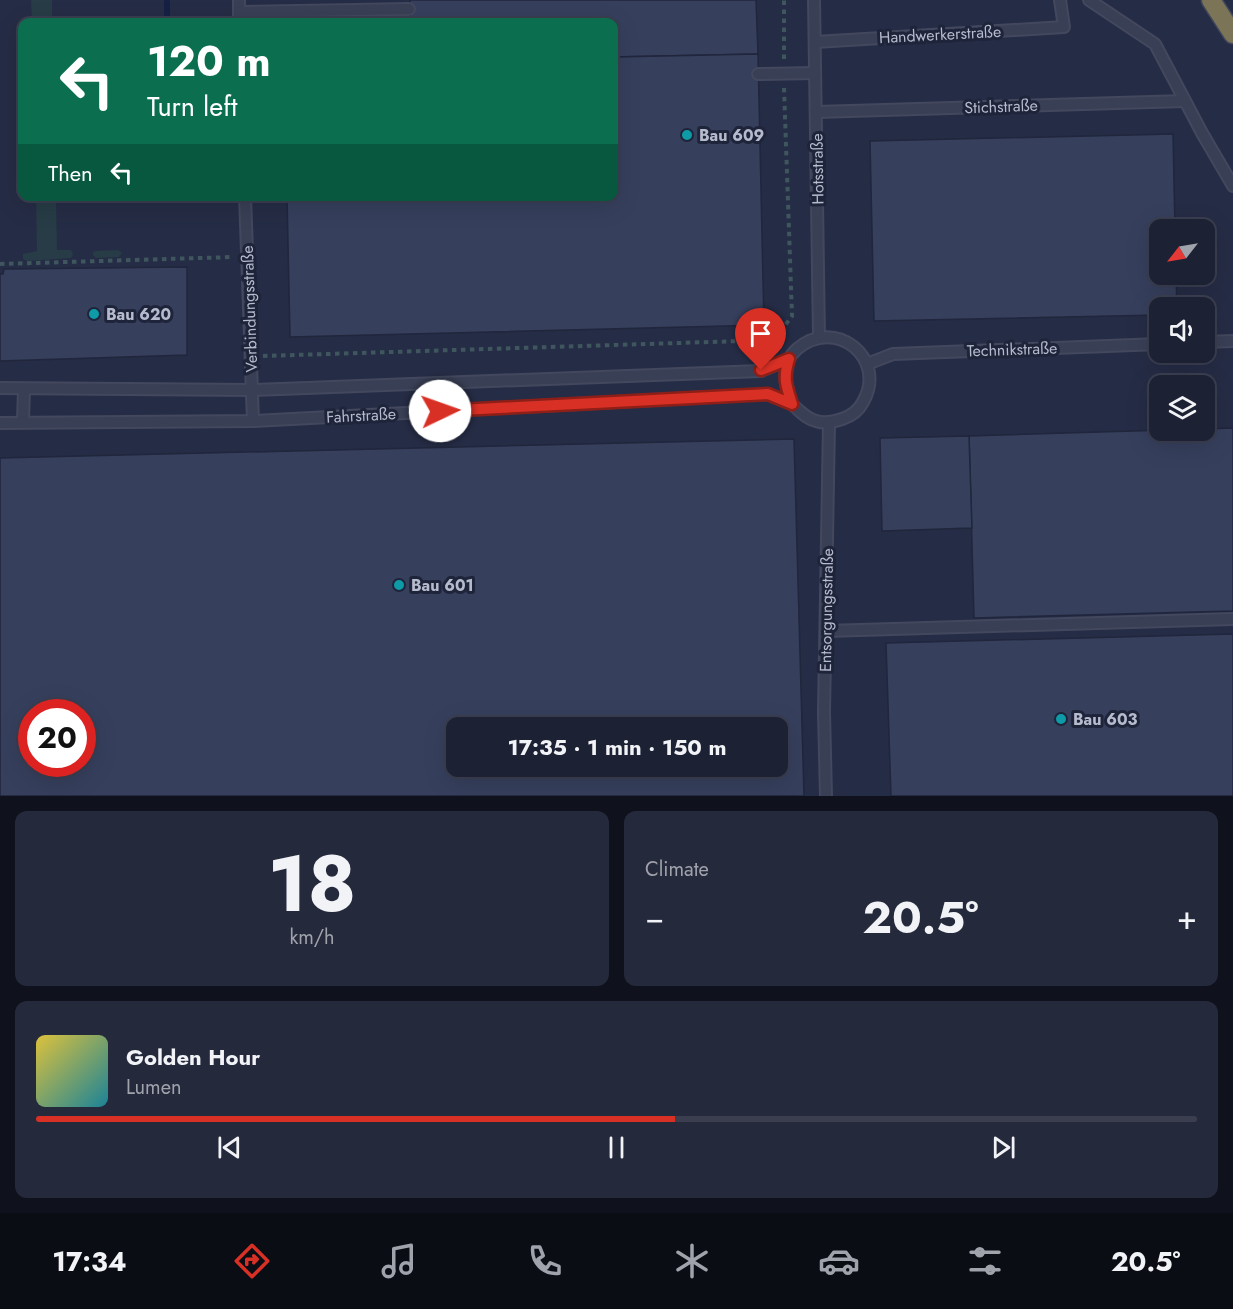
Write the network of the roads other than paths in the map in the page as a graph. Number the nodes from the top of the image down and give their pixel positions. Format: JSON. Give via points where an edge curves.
{"nodes":[{"id":1,"x":239,"y":0,"type":"edge"},
{"id":2,"x":814,"y":0,"type":"edge"},
{"id":3,"x":1060,"y":0,"type":"edge"},
{"id":4,"x":1089,"y":0,"type":"edge"},
{"id":5,"x":1211,"y":0,"type":"edge"},
{"id":6,"x":410,"y":9,"type":"dead end"},
{"id":7,"x":239,"y":17,"type":"edge"},
{"id":8,"x":1233,"y":34,"type":"edge"},
{"id":9,"x":815,"y":42,"type":"junction"},
{"id":10,"x":759,"y":74,"type":"dead end"},
{"id":11,"x":815,"y":74,"type":"junction"},
{"id":12,"x":1185,"y":101,"type":"junction"},
{"id":13,"x":816,"y":112,"type":"junction"},
{"id":14,"x":1233,"y":186,"type":"edge"},
{"id":15,"x":245,"y":201,"type":"edge"},
{"id":16,"x":819,"y":337,"type":"junction"},
{"id":17,"x":1233,"y":341,"type":"edge"},
{"id":18,"x":1215,"y":342,"type":"edge"},
{"id":19,"x":1149,"y":344,"type":"edge"},
{"id":20,"x":789,"y":359,"type":"junction"},
{"id":21,"x":867,"y":364,"type":"junction"},
{"id":22,"x":0,"y":388,"type":"edge"},
{"id":23,"x":24,"y":388,"type":"junction"},
{"id":24,"x":252,"y":390,"type":"junction"},
{"id":25,"x":792,"y":404,"type":"junction"},
{"id":26,"x":253,"y":421,"type":"junction"},
{"id":27,"x":23,"y":422,"type":"junction"},
{"id":28,"x":0,"y":423,"type":"edge"},
{"id":29,"x":829,"y":423,"type":"junction"},
{"id":30,"x":1233,"y":619,"type":"edge"},
{"id":31,"x":826,"y":631,"type":"junction"},
{"id":32,"x":826,"y":796,"type":"edge"}],
"edges":[{"from":1,"to":7,"type":"lane"},
{"from":2,"to":9,"type":"lane","name":"Hotsstraße"},
{"from":3,"to":9,"type":"lane","name":"Handwerkerstraße","via":[[1064,27]]},
{"from":4,"to":12,"type":"lane","via":[[1155,44]]},
{"from":5,"to":8,"type":"highway"},
{"from":6,"to":7,"type":"lane"},
{"from":9,"to":11,"type":"lane","name":"Hotsstraße"},
{"from":10,"to":11,"type":"lane"},
{"from":11,"to":13,"type":"lane","name":"Hotsstraße"},
{"from":12,"to":13,"type":"lane","name":"Stichstraße"},
{"from":12,"to":14,"type":"lane"},
{"from":13,"to":16,"type":"lane","name":"Hotsstraße"},
{"from":15,"to":24,"type":"lane","name":"Verbindungsstraße"},
{"from":16,"to":20,"type":"lane","via":[[805,342]]},
{"from":16,"to":21,"type":"lane","via":[[834,337],[851,344]]},
{"from":17,"to":18,"type":"lane"},
{"from":19,"to":21,"type":"lane","name":"Technikstraße","via":[[892,354]]},
{"from":20,"to":24,"type":"lane","name":"Fahrstraße","via":[[761,370]]},
{"from":20,"to":25,"type":"lane","via":[[784,373]]},
{"from":21,"to":29,"type":"lane","via":[[870,380],[860,408],[849,417]]},
{"from":22,"to":23,"type":"lane","name":"Fahrstraße"},
{"from":23,"to":24,"type":"lane","name":"Fahrstraße"},
{"from":23,"to":27,"type":"lane"},
{"from":24,"to":26,"type":"lane","name":"Verbindungsstraße"},
{"from":25,"to":26,"type":"lane","name":"Fahrstraße","via":[[768,394]]},
{"from":25,"to":29,"type":"lane","via":[[802,415]]},
{"from":26,"to":27,"type":"lane","name":"Fahrstraße"},
{"from":27,"to":28,"type":"lane","name":"Fahrstraße"},
{"from":29,"to":31,"type":"lane","name":"Entsorgungsstraße"},
{"from":30,"to":31,"type":"lane"},
{"from":31,"to":32,"type":"lane","name":"Entsorgungsstraße"}]}
